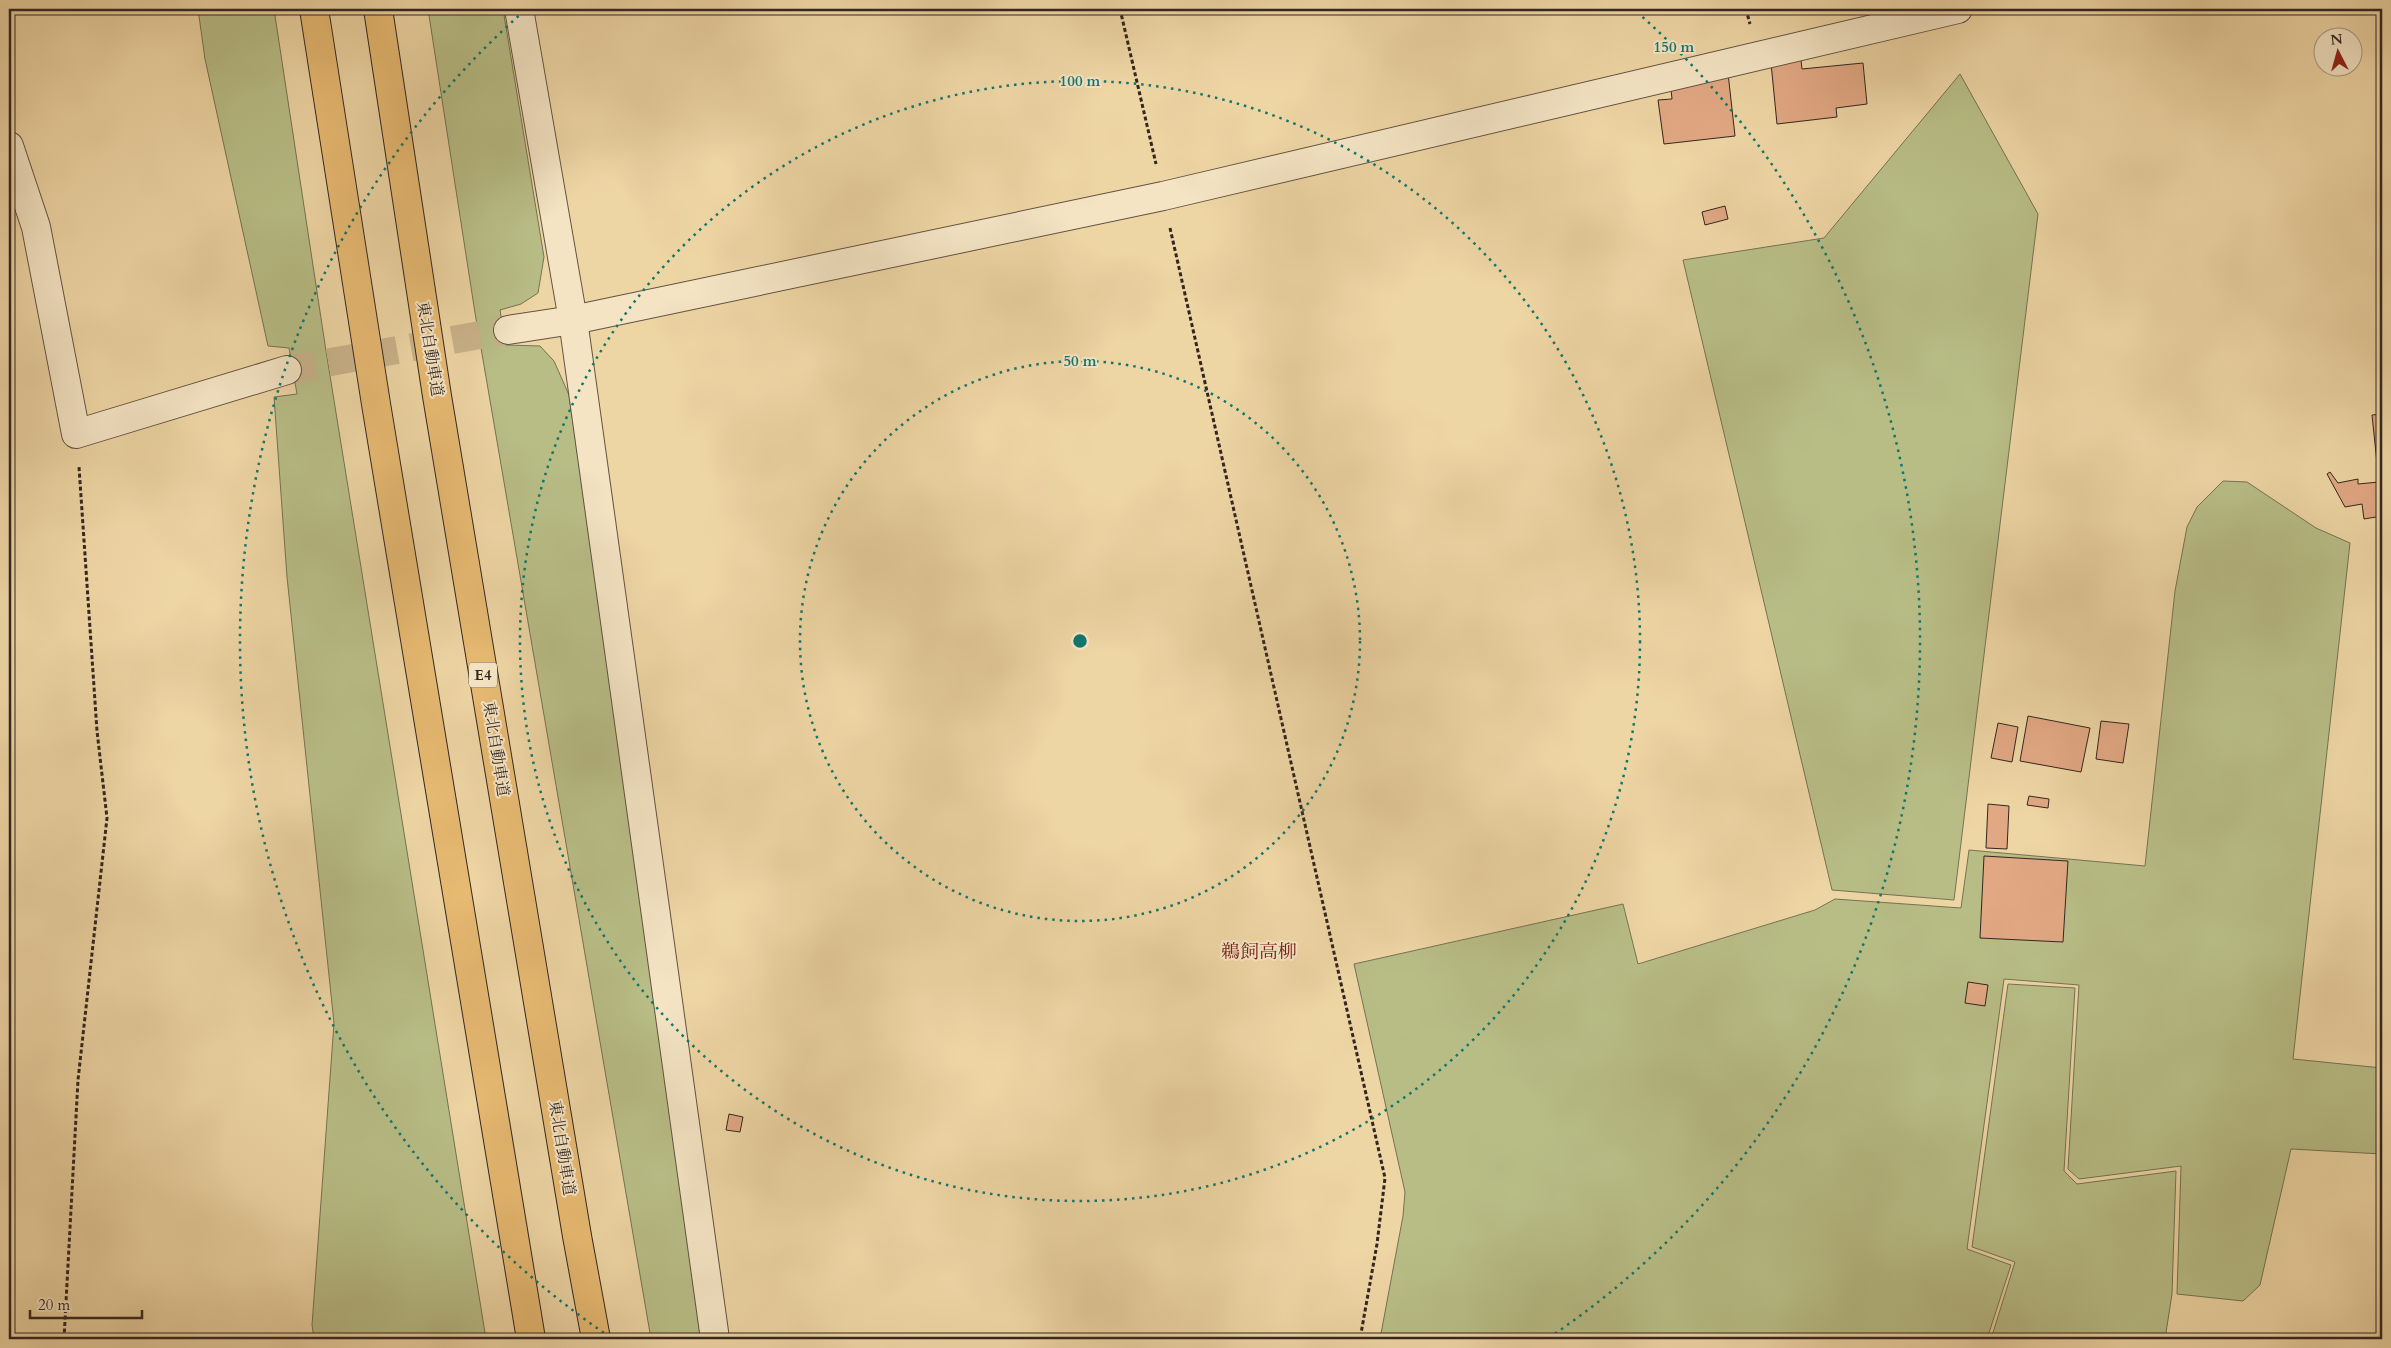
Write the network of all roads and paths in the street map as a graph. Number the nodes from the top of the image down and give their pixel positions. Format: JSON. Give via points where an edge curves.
{"nodes":[{"id":1,"x":314,"y":9,"type":"edge"},
{"id":2,"x":378,"y":9,"type":"edge"},
{"id":3,"x":519,"y":9,"type":"edge"},
{"id":4,"x":1120,"y":9,"type":"edge"},
{"id":5,"x":1958,"y":9,"type":"edge"},
{"id":6,"x":9,"y":146,"type":"edge"},
{"id":7,"x":1163,"y":196,"type":"junction"},
{"id":8,"x":573,"y":320,"type":"junction"},
{"id":9,"x":508,"y":330,"type":"tunnel mouth"},
{"id":10,"x":287,"y":370,"type":"tunnel mouth"},
{"id":11,"x":76,"y":434,"type":"junction"},
{"id":12,"x":64,"y":1339,"type":"edge"},
{"id":13,"x":531,"y":1339,"type":"edge"},
{"id":14,"x":596,"y":1339,"type":"edge"},
{"id":15,"x":715,"y":1339,"type":"edge"},
{"id":16,"x":1360,"y":1339,"type":"edge"}],
"edges":[{"from":1,"to":13,"type":"highway"},
{"from":2,"to":14,"type":"highway","name":"東北自動車道","number":"E4","via":[[437,396]]},
{"from":3,"to":8,"type":"street"},
{"from":4,"to":7,"type":"path"},
{"from":5,"to":7,"type":"street"},
{"from":6,"to":11,"type":"street","via":[[36,227]]},
{"from":7,"to":8,"type":"street"},
{"from":7,"to":16,"type":"path","via":[[1385,1178]]},
{"from":8,"to":9,"type":"street"},
{"from":8,"to":15,"type":"street"},
{"from":10,"to":11,"type":"street"},
{"from":11,"to":12,"type":"path","via":[[97,731],[107,818],[78,1080]]}]}
